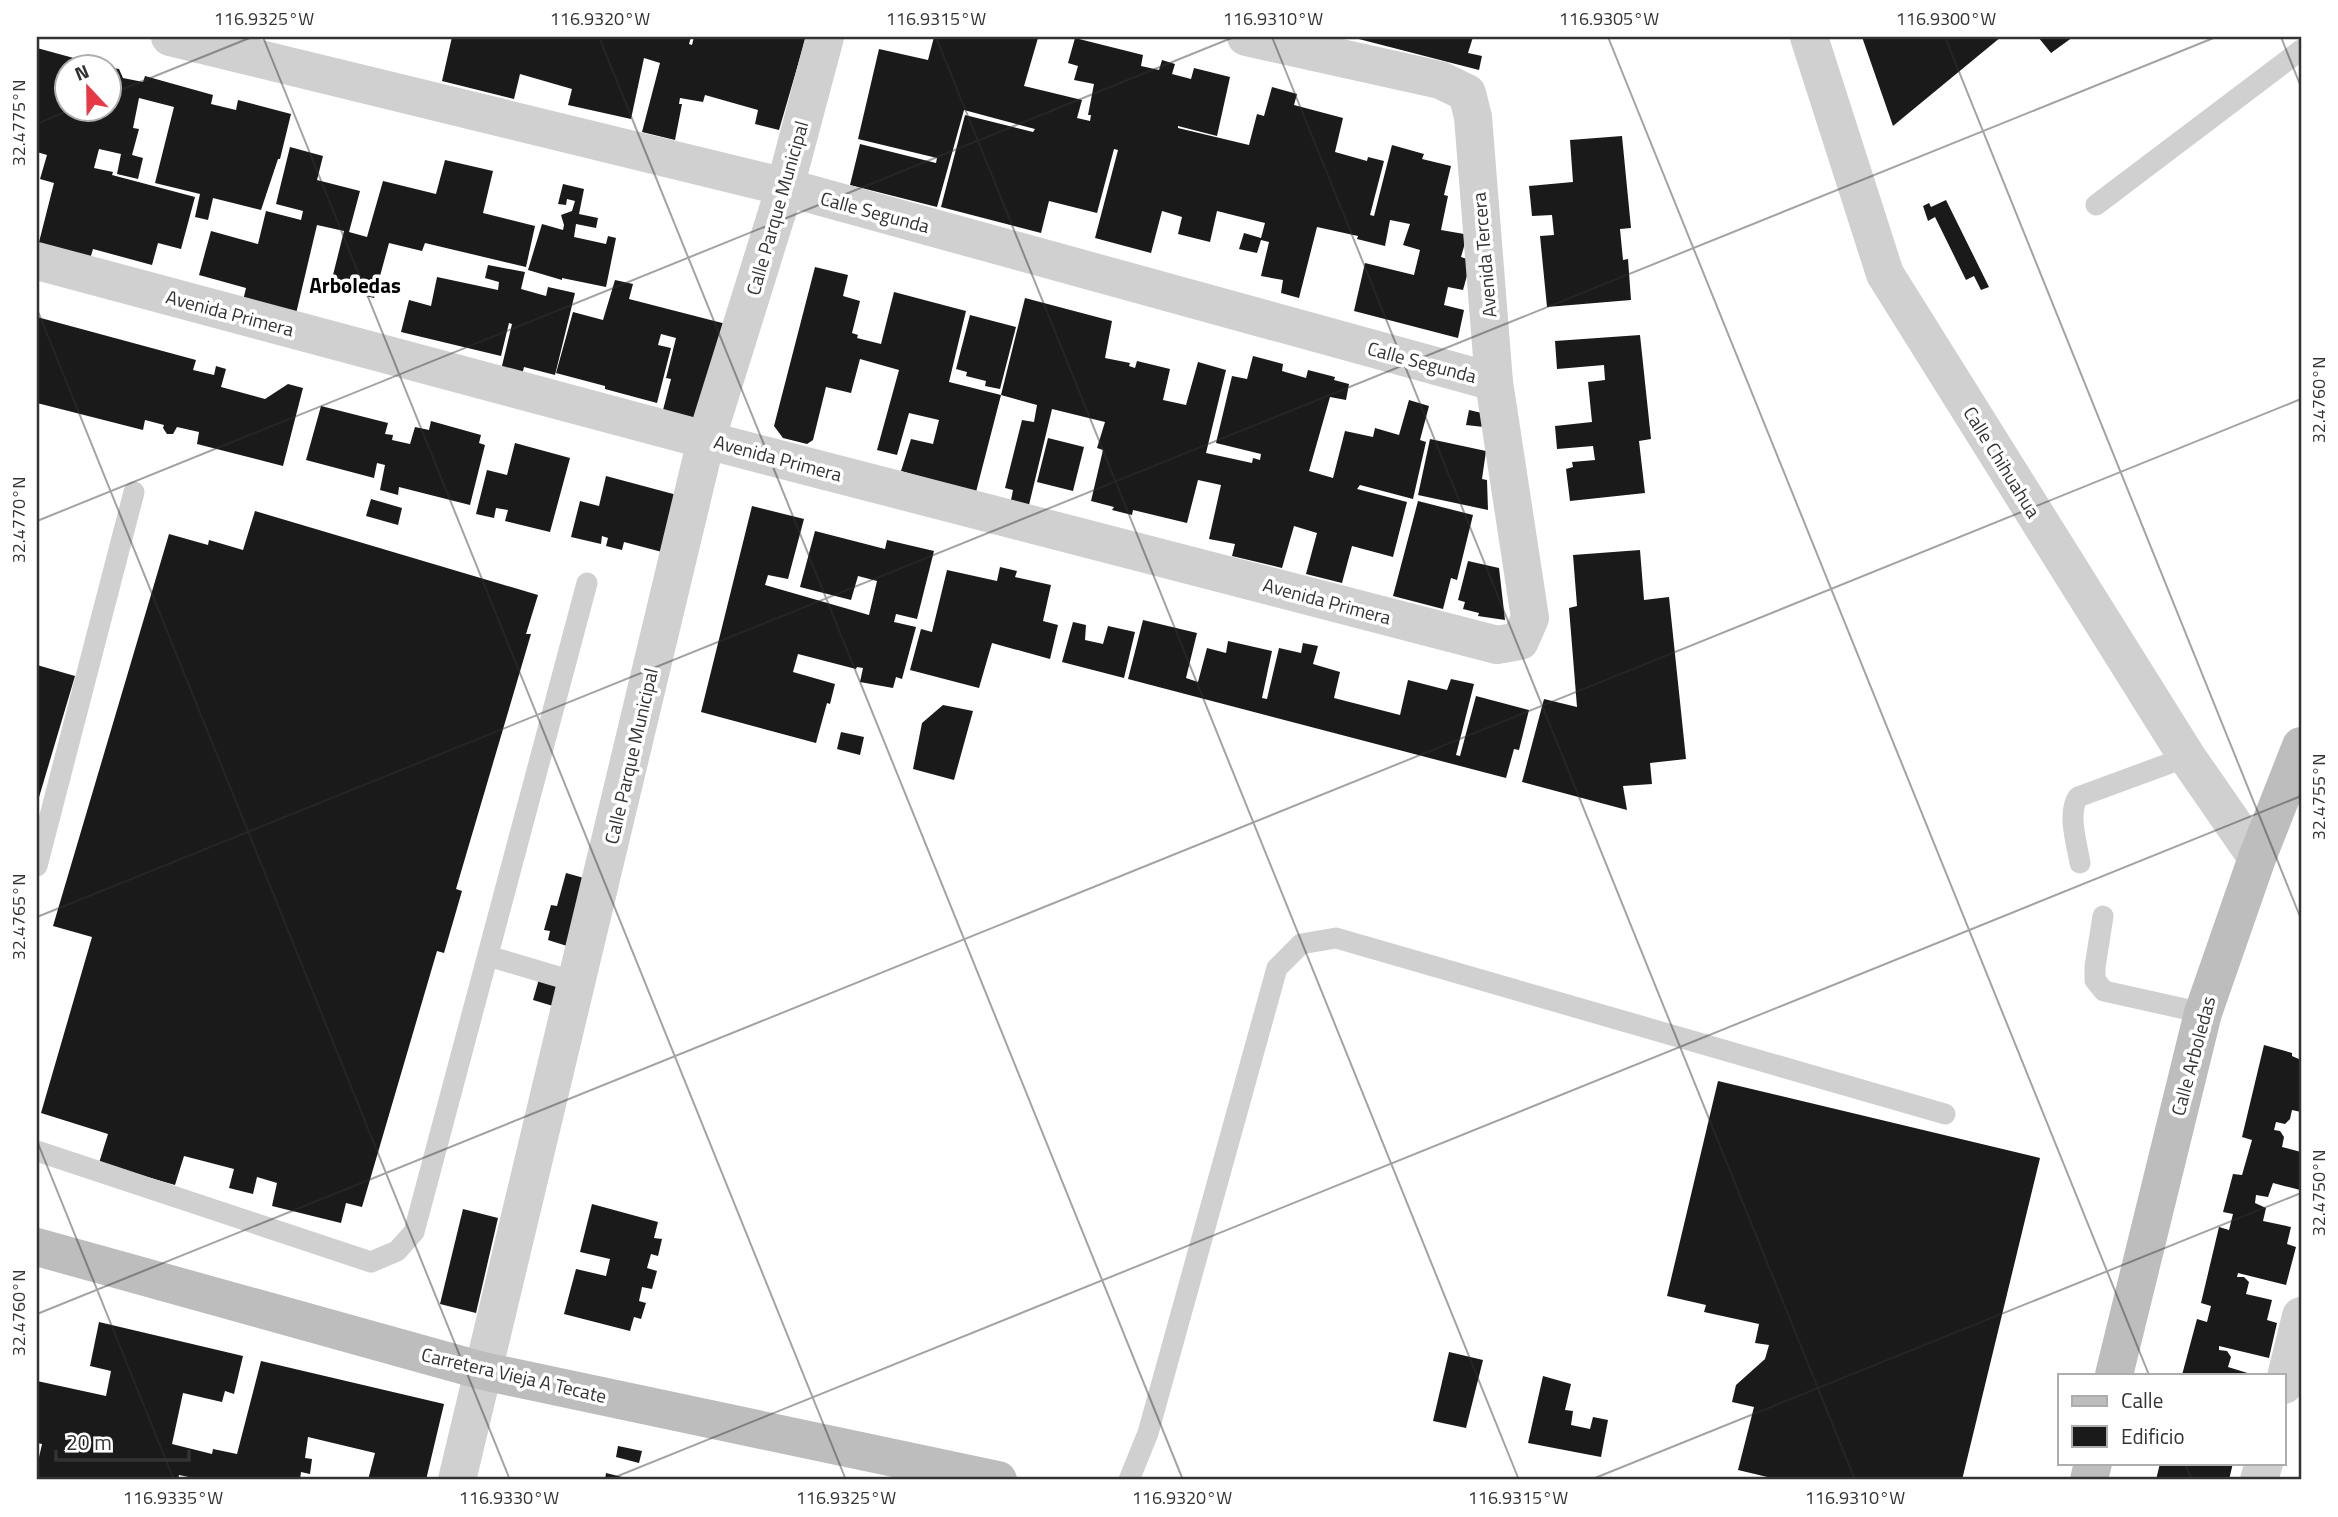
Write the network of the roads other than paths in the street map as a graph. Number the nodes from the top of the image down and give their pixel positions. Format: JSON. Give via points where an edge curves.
{"nodes":[{"id":1,"x":170,"y":37,"type":"edge"},
{"id":2,"x":825,"y":37,"type":"edge"},
{"id":3,"x":1246,"y":37,"type":"edge"},
{"id":4,"x":1809,"y":37,"type":"edge"},
{"id":5,"x":2301,"y":50,"type":"edge"},
{"id":6,"x":785,"y":187,"type":"junction"},
{"id":7,"x":2096,"y":205,"type":"dead end"},
{"id":8,"x":37,"y":261,"type":"edge"},
{"id":9,"x":1494,"y":382,"type":"junction"},
{"id":10,"x":706,"y":440,"type":"junction"},
{"id":11,"x":134,"y":492,"type":"dead end"},
{"id":12,"x":587,"y":583,"type":"dead end"},
{"id":13,"x":1520,"y":641,"type":"joint"},
{"id":14,"x":2301,"y":746,"type":"edge"},
{"id":15,"x":2187,"y":757,"type":"junction"},
{"id":16,"x":2257,"y":858,"type":"junction"},
{"id":17,"x":2080,"y":863,"type":"dead end"},
{"id":18,"x":37,"y":866,"type":"edge"},
{"id":19,"x":2103,"y":916,"type":"dead end"},
{"id":20,"x":488,"y":956,"type":"junction"},
{"id":21,"x":576,"y":982,"type":"junction"},
{"id":22,"x":2203,"y":1013,"type":"junction"},
{"id":23,"x":1945,"y":1114,"type":"dead end"},
{"id":24,"x":37,"y":1152,"type":"edge"},
{"id":25,"x":37,"y":1247,"type":"edge"},
{"id":26,"x":2301,"y":1316,"type":"edge"},
{"id":27,"x":483,"y":1371,"type":"junction"},
{"id":28,"x":2114,"y":1374,"type":"edge"},
{"id":29,"x":2286,"y":1377,"type":"edge"},
{"id":30,"x":457,"y":1480,"type":"edge"},
{"id":31,"x":998,"y":1480,"type":"edge"},
{"id":32,"x":1129,"y":1480,"type":"edge"}],
"edges":[{"from":1,"to":6,"type":"street","name":"Calle Segunda"},
{"from":2,"to":6,"type":"street","name":"Calle Parque Municipal"},
{"from":3,"to":9,"type":"street","name":"Avenida Tercera","via":[[1440,80],[1467,93],[1473,117]]},
{"from":4,"to":15,"type":"street","name":"Calle Chihuahua","via":[[1885,274]]},
{"from":5,"to":7,"type":"lane"},
{"from":6,"to":9,"type":"street","name":"Calle Segunda"},
{"from":6,"to":10,"type":"street","name":"Calle Parque Municipal"},
{"from":8,"to":10,"type":"street","name":"Avenida Primera"},
{"from":9,"to":13,"type":"street","name":"Avenida Tercera","via":[[1530,618]]},
{"from":10,"to":13,"type":"street","name":"Avenida Primera","via":[[1497,645]]},
{"from":10,"to":21,"type":"street","name":"Calle Parque Municipal"},
{"from":11,"to":18,"type":"lane"},
{"from":12,"to":20,"type":"lane"},
{"from":14,"to":16,"type":"street","name":"Calle Arboledas"},
{"from":15,"to":16,"type":"street","name":"Calle Chihuahua"},
{"from":15,"to":17,"type":"lane","via":[[2078,797],[2073,805]]},
{"from":16,"to":22,"type":"street","name":"Calle Arboledas"},
{"from":19,"to":22,"type":"lane","via":[[2095,980],[2104,991]]},
{"from":20,"to":21,"type":"lane"},
{"from":20,"to":24,"type":"lane","via":[[414,1232],[397,1251],[371,1262]]},
{"from":21,"to":27,"type":"street","name":"Calle Parque Municipal"},
{"from":22,"to":28,"type":"street","name":"Calle Arboledas"},
{"from":23,"to":32,"type":"lane","via":[[1336,937],[1301,944],[1277,968],[1152,1419]]},
{"from":25,"to":27,"type":"street","name":"Carretera Vieja A Tecate"},
{"from":26,"to":29,"type":"street"},
{"from":27,"to":30,"type":"street","name":"Calle Parque Municipal"},
{"from":27,"to":31,"type":"street","name":"Carretera Vieja A Tecate"}]}
